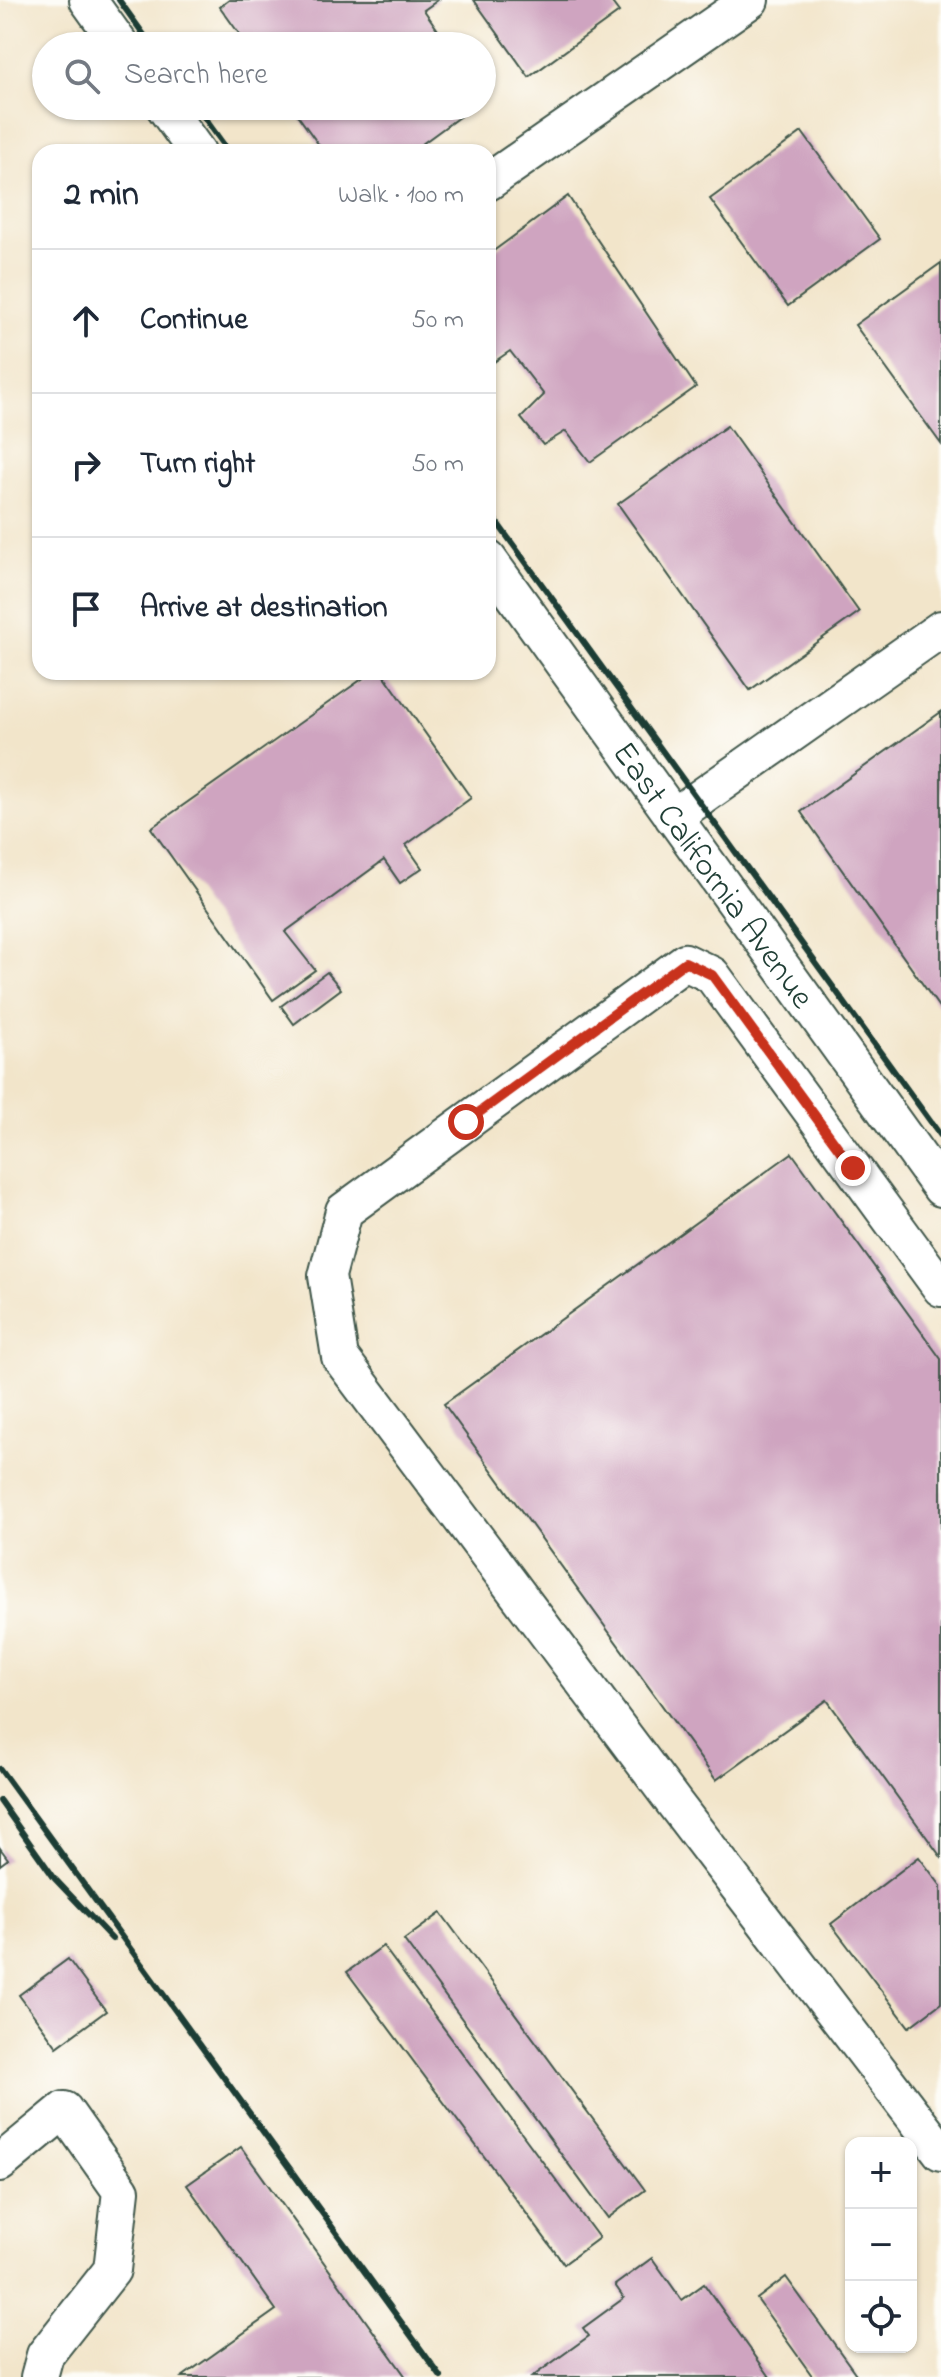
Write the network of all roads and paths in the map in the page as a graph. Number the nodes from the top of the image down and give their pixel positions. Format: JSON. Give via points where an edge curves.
{"nodes":[{"id":1,"x":88,"y":0,"type":"edge"},
{"id":2,"x":750,"y":0,"type":"edge"},
{"id":3,"x":111,"y":32,"type":"edge"},
{"id":4,"x":174,"y":120,"type":"edge"},
{"id":5,"x":191,"y":144,"type":"edge"},
{"id":6,"x":496,"y":176,"type":"edge"},
{"id":7,"x":496,"y":570,"type":"edge"},
{"id":8,"x":941,"y":629,"type":"edge"},
{"id":9,"x":673,"y":817,"type":"junction"},
{"id":10,"x":941,"y":1188,"type":"edge"},
{"id":11,"x":941,"y":1288,"type":"edge"},
{"id":12,"x":941,"y":2152,"type":"edge"},
{"id":13,"x":0,"y":2163,"type":"edge"},
{"id":14,"x":39,"y":2377,"type":"edge"}],
"edges":[{"from":1,"to":3,"type":"street"},
{"from":2,"to":6,"type":"street"},
{"from":4,"to":5,"type":"street"},
{"from":7,"to":9,"type":"street","name":"East California Avenue"},
{"from":8,"to":9,"type":"street"},
{"from":9,"to":10,"type":"street","name":"East California Avenue"},
{"from":11,"to":12,"type":"street","via":[[712,975],[685,962],[344,1211],[327,1276],[340,1357]]},
{"from":13,"to":14,"type":"street","via":[[64,2110],[121,2191],[112,2270],[45,2355]]}]}
